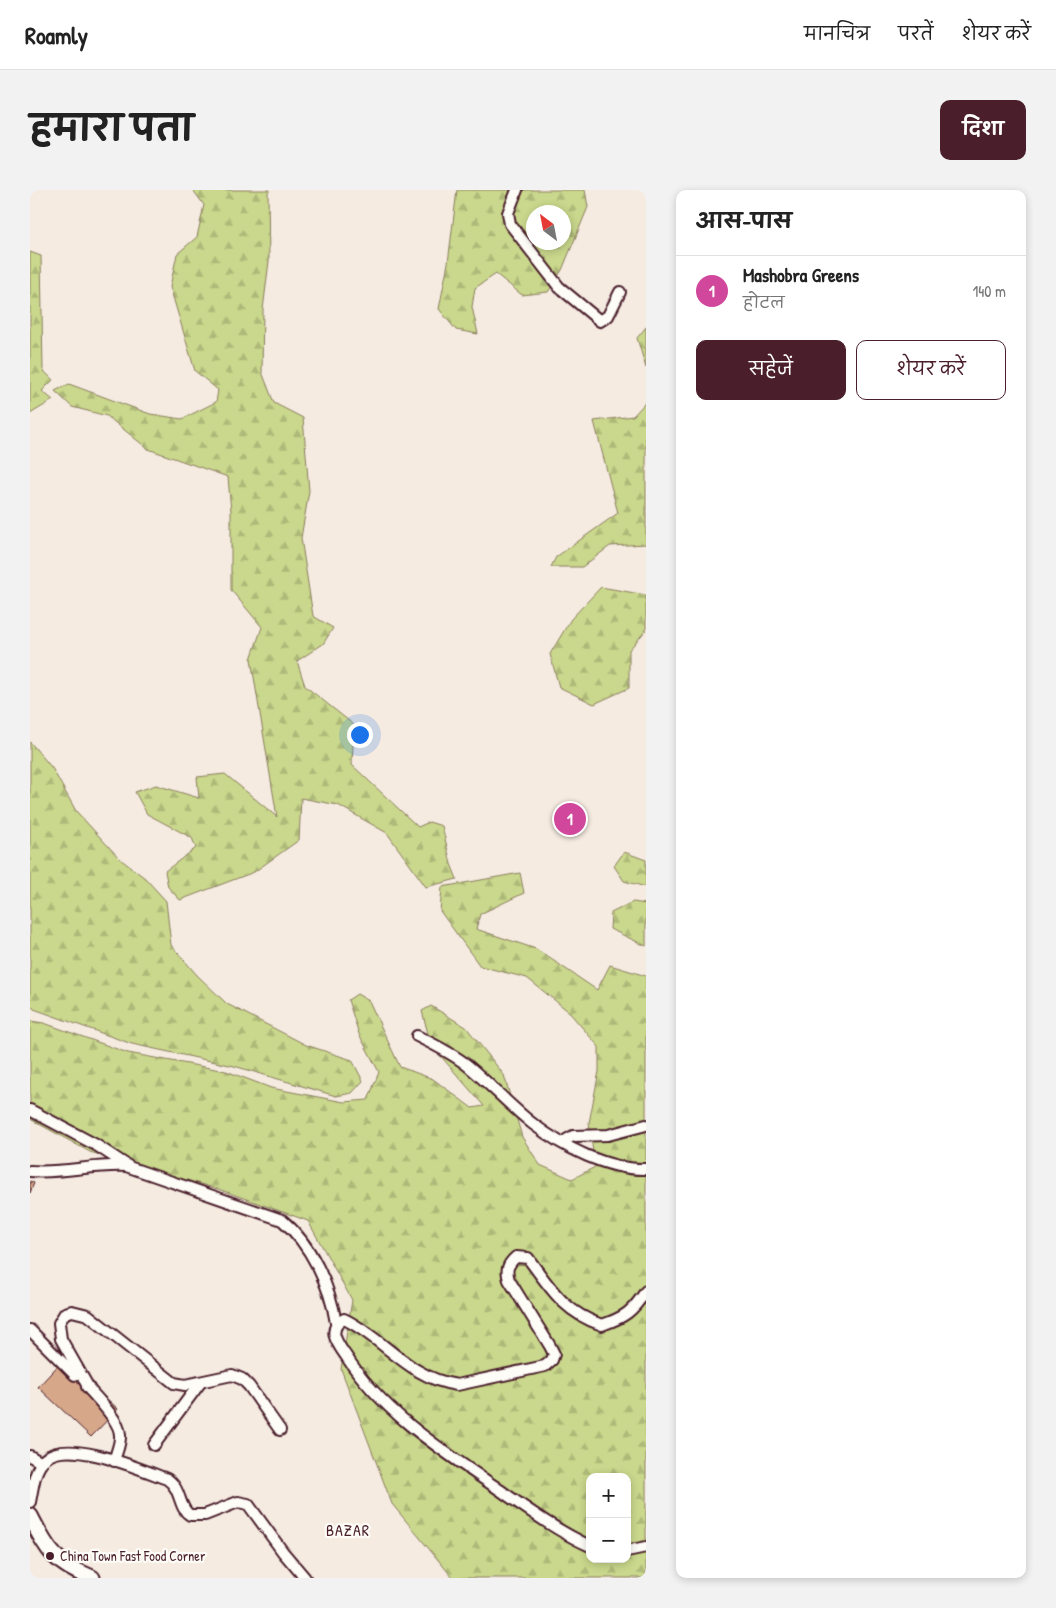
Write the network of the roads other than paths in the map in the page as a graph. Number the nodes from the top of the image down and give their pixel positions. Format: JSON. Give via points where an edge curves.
{"nodes":[{"id":1,"x":517,"y":190,"type":"edge"},
{"id":2,"x":620,"y":292,"type":"dead end"},
{"id":3,"x":417,"y":1036,"type":"dead end"},
{"id":4,"x":30,"y":1110,"type":"edge"},
{"id":5,"x":646,"y":1125,"type":"edge"},
{"id":6,"x":566,"y":1145,"type":"junction"},
{"id":7,"x":131,"y":1168,"type":"junction"},
{"id":8,"x":646,"y":1169,"type":"edge"},
{"id":9,"x":30,"y":1171,"type":"edge"},
{"id":10,"x":646,"y":1291,"type":"edge"},
{"id":11,"x":336,"y":1323,"type":"junction"},
{"id":12,"x":30,"y":1330,"type":"edge"},
{"id":13,"x":200,"y":1383,"type":"junction"},
{"id":14,"x":90,"y":1390,"type":"junction"},
{"id":15,"x":280,"y":1430,"type":"dead end"},
{"id":16,"x":154,"y":1445,"type":"dead end"},
{"id":17,"x":30,"y":1456,"type":"edge"},
{"id":18,"x":114,"y":1461,"type":"junction"},
{"id":19,"x":42,"y":1462,"type":"junction"},
{"id":20,"x":30,"y":1502,"type":"edge"},
{"id":21,"x":30,"y":1516,"type":"edge"},
{"id":22,"x":586,"y":1544,"type":"edge"},
{"id":23,"x":646,"y":1547,"type":"edge"},
{"id":24,"x":631,"y":1550,"type":"edge"},
{"id":25,"x":92,"y":1578,"type":"edge"},
{"id":26,"x":305,"y":1578,"type":"edge"}],
"edges":[{"from":1,"to":2,"type":"street","via":[[508,213],[510,224],[568,296],[600,321],[608,316]]},
{"from":3,"to":6,"type":"street","via":[[466,1064],[534,1125]]},
{"from":4,"to":7,"type":"street","via":[[96,1145]]},
{"from":5,"to":6,"type":"street","via":[[608,1135],[573,1136],[566,1140]]},
{"from":6,"to":8,"type":"street","via":[[619,1166]]},
{"from":7,"to":9,"type":"street","via":[[111,1165],[55,1172]]},
{"from":7,"to":11,"type":"street","via":[[282,1220],[298,1232],[330,1297]]},
{"from":10,"to":11,"type":"street","via":[[635,1308],[623,1318],[602,1325],[583,1319],[569,1309],[528,1258],[516,1257],[506,1271],[509,1280],[550,1346],[554,1354],[552,1360],[545,1366],[456,1385],[444,1384],[408,1366],[354,1324],[344,1319]]},
{"from":11,"to":22,"type":"street","via":[[333,1331],[336,1340],[356,1371],[381,1398],[444,1452],[556,1528]]},
{"from":12,"to":14,"type":"street"},
{"from":13,"to":14,"type":"street","via":[[174,1383],[88,1315],[72,1311],[65,1313],[59,1323],[61,1339]]},
{"from":13,"to":15,"type":"street","via":[[232,1375],[242,1379]]},
{"from":13,"to":16,"type":"street"},
{"from":14,"to":18,"type":"street","via":[[119,1429]]},
{"from":17,"to":19,"type":"street"},
{"from":18,"to":19,"type":"street","via":[[71,1451],[54,1454]]},
{"from":18,"to":26,"type":"street","via":[[168,1479],[174,1484],[184,1510],[190,1515],[205,1515],[238,1502],[248,1504]]},
{"from":19,"to":20,"type":"street"},
{"from":21,"to":25,"type":"main road","via":[[43,1542],[60,1563]]},
{"from":23,"to":24,"type":"street"}]}
